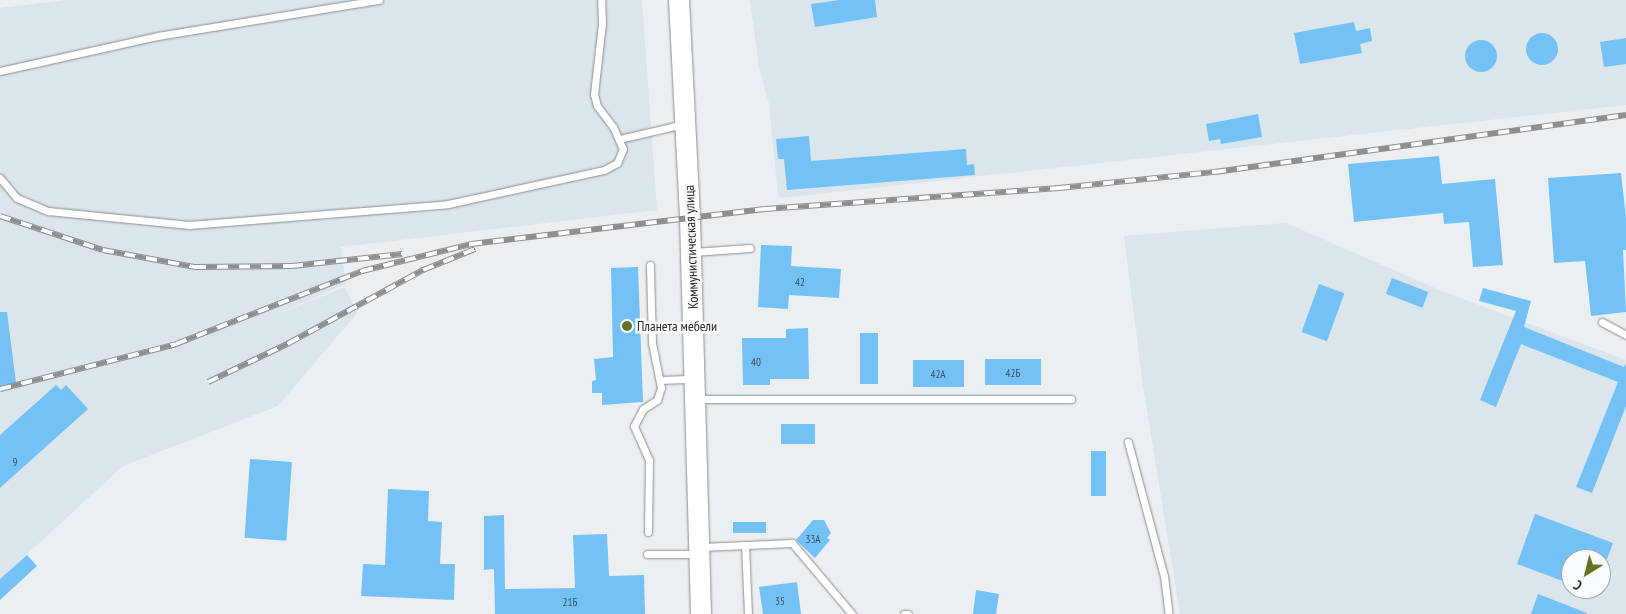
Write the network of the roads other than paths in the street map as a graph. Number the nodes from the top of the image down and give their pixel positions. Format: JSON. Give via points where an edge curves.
{"nodes":[{"id":1,"x":379,"y":0,"type":"edge"},
{"id":2,"x":601,"y":0,"type":"edge"},
{"id":3,"x":679,"y":0,"type":"edge"},
{"id":4,"x":0,"y":71,"type":"edge"},
{"id":5,"x":687,"y":124,"type":"junction"},
{"id":6,"x":619,"y":139,"type":"junction"},
{"id":7,"x":0,"y":178,"type":"edge"},
{"id":8,"x":750,"y":248,"type":"dead end"},
{"id":9,"x":691,"y":252,"type":"junction"},
{"id":10,"x":650,"y":264,"type":"dead end"},
{"id":11,"x":1602,"y":322,"type":"dead end"},
{"id":12,"x":1626,"y":335,"type":"edge"},
{"id":13,"x":694,"y":378,"type":"junction"},
{"id":14,"x":660,"y":380,"type":"junction"},
{"id":15,"x":694,"y":399,"type":"junction"},
{"id":16,"x":1071,"y":400,"type":"dead end"},
{"id":17,"x":1128,"y":442,"type":"dead end"},
{"id":18,"x":648,"y":532,"type":"dead end"},
{"id":19,"x":745,"y":545,"type":"junction"},
{"id":20,"x":698,"y":551,"type":"junction"},
{"id":21,"x":647,"y":554,"type":"dead end"},
{"id":22,"x":701,"y":614,"type":"edge"},
{"id":23,"x":748,"y":614,"type":"edge"},
{"id":24,"x":852,"y":614,"type":"edge"},
{"id":25,"x":904,"y":614,"type":"edge"},
{"id":26,"x":908,"y":614,"type":"edge"},
{"id":27,"x":1170,"y":614,"type":"edge"}],
"edges":[{"from":1,"to":4,"type":"lane","via":[[158,36]]},
{"from":2,"to":6,"type":"lane","via":[[602,24],[594,94],[597,106]]},
{"from":3,"to":5,"type":"main road","name":"Коммунистическая улица"},
{"from":5,"to":6,"type":"lane"},
{"from":5,"to":9,"type":"main road","name":"Коммунистическая улица"},
{"from":6,"to":7,"type":"lane","via":[[622,156],[611,167],[467,201],[189,225],[48,211],[17,198]]},
{"from":8,"to":9,"type":"lane"},
{"from":9,"to":13,"type":"main road","name":"Коммунистическая улица"},
{"from":10,"to":14,"type":"lane","via":[[652,342]]},
{"from":11,"to":12,"type":"lane"},
{"from":13,"to":14,"type":"lane"},
{"from":13,"to":15,"type":"main road","name":"Коммунистическая улица"},
{"from":14,"to":18,"type":"lane","via":[[657,400],[643,409],[634,426],[649,460]]},
{"from":15,"to":16,"type":"lane"},
{"from":15,"to":20,"type":"main road","name":"Коммунистическая улица"},
{"from":17,"to":27,"type":"lane","via":[[1164,576]]},
{"from":19,"to":20,"type":"lane"},
{"from":19,"to":23,"type":"lane"},
{"from":19,"to":24,"type":"lane","via":[[792,543]]},
{"from":20,"to":21,"type":"lane"},
{"from":20,"to":22,"type":"main road","name":"Коммунистическая улица"},
{"from":25,"to":26,"type":"lane"}]}
